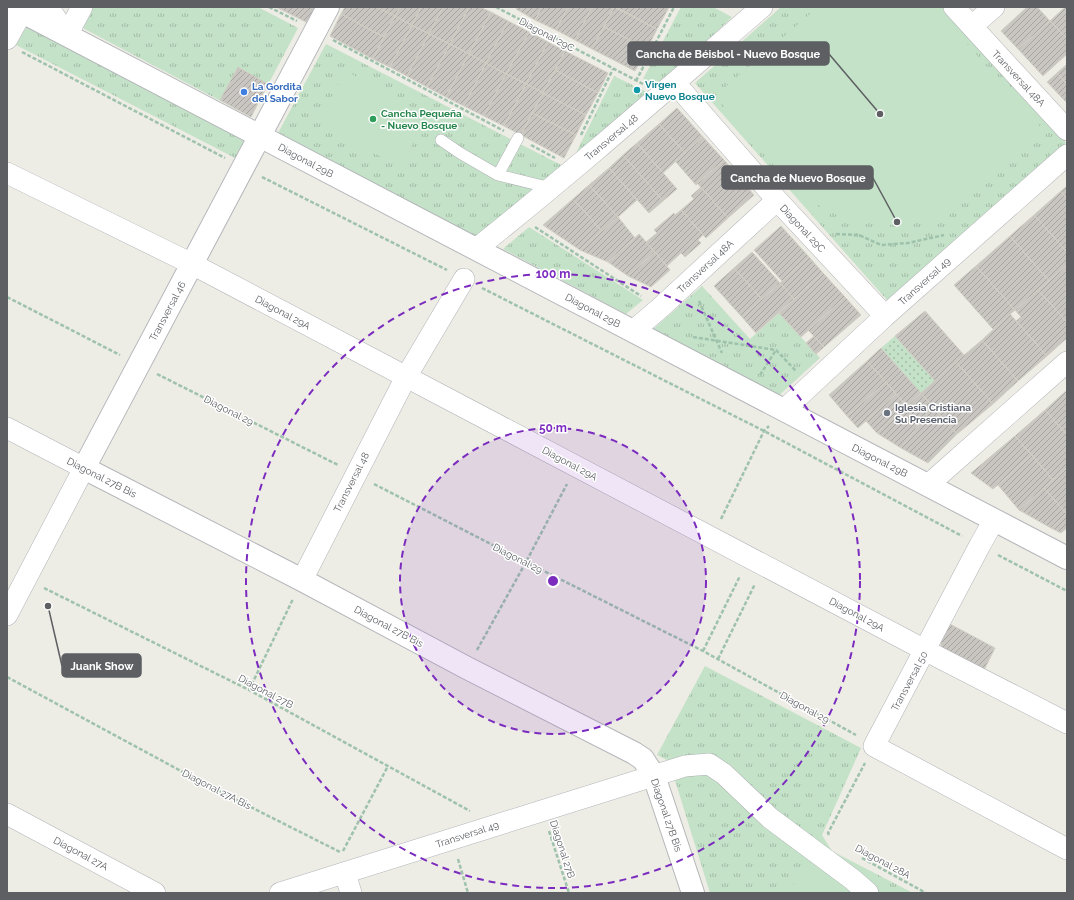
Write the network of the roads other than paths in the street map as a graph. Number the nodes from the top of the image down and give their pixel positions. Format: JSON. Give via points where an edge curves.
{"nodes":[{"id":1,"x":48,"y":7,"type":"edge"},
{"id":2,"x":82,"y":7,"type":"edge"},
{"id":3,"x":328,"y":7,"type":"edge"},
{"id":4,"x":762,"y":7,"type":"edge"},
{"id":5,"x":954,"y":7,"type":"edge"},
{"id":6,"x":994,"y":7,"type":"edge"},
{"id":7,"x":17,"y":10,"type":"edge"},
{"id":8,"x":972,"y":26,"type":"junction"},
{"id":9,"x":67,"y":35,"type":"junction"},
{"id":10,"x":14,"y":45,"type":"edge"},
{"id":11,"x":669,"y":89,"type":"junction"},
{"id":12,"x":1067,"y":130,"type":"edge"},
{"id":13,"x":260,"y":136,"type":"junction"},
{"id":14,"x":518,"y":138,"type":"road end"},
{"id":15,"x":441,"y":140,"type":"dead end"},
{"id":16,"x":1067,"y":155,"type":"edge"},
{"id":17,"x":7,"y":173,"type":"edge"},
{"id":18,"x":498,"y":174,"type":"junction"},
{"id":19,"x":551,"y":188,"type":"junction"},
{"id":20,"x":777,"y":200,"type":"junction"},
{"id":21,"x":476,"y":249,"type":"junction"},
{"id":22,"x":192,"y":264,"type":"junction"},
{"id":23,"x":464,"y":278,"type":"road end"},
{"id":24,"x":885,"y":316,"type":"junction"},
{"id":25,"x":633,"y":331,"type":"junction"},
{"id":26,"x":1067,"y":362,"type":"edge"},
{"id":27,"x":406,"y":377,"type":"junction"},
{"id":28,"x":784,"y":410,"type":"junction"},
{"id":29,"x":7,"y":428,"type":"edge"},
{"id":30,"x":84,"y":468,"type":"junction"},
{"id":31,"x":928,"y":485,"type":"junction"},
{"id":32,"x":994,"y":520,"type":"junction"},
{"id":33,"x":1067,"y":558,"type":"edge"},
{"id":34,"x":302,"y":580,"type":"junction"},
{"id":35,"x":7,"y":614,"type":"edge"},
{"id":36,"x":926,"y":650,"type":"junction"},
{"id":37,"x":1067,"y":724,"type":"edge"},
{"id":38,"x":654,"y":776,"type":"junction"},
{"id":39,"x":7,"y":814,"type":"edge"},
{"id":40,"x":1067,"y":848,"type":"edge"},
{"id":41,"x":345,"y":873,"type":"junction"},
{"id":42,"x":155,"y":893,"type":"edge"},
{"id":43,"x":280,"y":893,"type":"edge"},
{"id":44,"x":351,"y":893,"type":"edge"},
{"id":45,"x":693,"y":893,"type":"edge"},
{"id":46,"x":868,"y":893,"type":"edge"}],
"edges":[{"from":1,"to":9,"type":"street"},
{"from":2,"to":9,"type":"street"},
{"from":3,"to":13,"type":"street","name":"Transversal 46"},
{"from":4,"to":11,"type":"street","name":"Transversal 48"},
{"from":5,"to":8,"type":"street","name":"Transversal 48A"},
{"from":6,"to":8,"type":"street"},
{"from":7,"to":9,"type":"street","name":"Diagonal 29B"},
{"from":7,"to":10,"type":"street"},
{"from":8,"to":12,"type":"street","name":"Transversal 48A"},
{"from":9,"to":13,"type":"street","name":"Diagonal 29B"},
{"from":11,"to":19,"type":"street","name":"Transversal 48"},
{"from":11,"to":20,"type":"street","name":"Diagonal 29C"},
{"from":13,"to":21,"type":"street","name":"Diagonal 29B"},
{"from":13,"to":22,"type":"street","name":"Transversal 46"},
{"from":14,"to":18,"type":"lane"},
{"from":15,"to":18,"type":"lane"},
{"from":16,"to":24,"type":"street","name":"Transversal 49"},
{"from":17,"to":22,"type":"street","name":"Diagonal 29A"},
{"from":18,"to":19,"type":"lane"},
{"from":19,"to":21,"type":"street","name":"Transversal 48"},
{"from":20,"to":24,"type":"street","name":"Diagonal 29C"},
{"from":20,"to":25,"type":"street","name":"Transversal 48A"},
{"from":21,"to":25,"type":"street","name":"Diagonal 29B"},
{"from":22,"to":27,"type":"street","name":"Diagonal 29A"},
{"from":22,"to":30,"type":"street","name":"Transversal 46"},
{"from":23,"to":27,"type":"street","name":"Transversal 48"},
{"from":24,"to":28,"type":"street","name":"Transversal 49"},
{"from":25,"to":28,"type":"street","name":"Diagonal 29B"},
{"from":26,"to":31,"type":"street"},
{"from":27,"to":34,"type":"street","name":"Transversal 48"},
{"from":27,"to":36,"type":"street","name":"Diagonal 29A"},
{"from":28,"to":31,"type":"street","name":"Diagonal 29B"},
{"from":29,"to":30,"type":"street","name":"Diagonal 27B Bis"},
{"from":30,"to":34,"type":"street","name":"Diagonal 27B Bis"},
{"from":30,"to":35,"type":"street","name":"Transversal 46"},
{"from":31,"to":32,"type":"street","name":"Diagonal 29B"},
{"from":32,"to":33,"type":"street","name":"Diagonal 29B"},
{"from":32,"to":36,"type":"street","name":"Transversal 50"},
{"from":34,"to":38,"type":"street","name":"Diagonal 27B Bis","via":[[467,668],[634,752],[643,759]]},
{"from":36,"to":37,"type":"street","name":"Diagonal 29A"},
{"from":36,"to":40,"type":"street","name":"Transversal 50","via":[[874,746]]},
{"from":38,"to":41,"type":"street","name":"Transversal 49"},
{"from":38,"to":45,"type":"street","name":"Diagonal 27B Bis"},
{"from":38,"to":46,"type":"street","name":"Transversal 49","via":[[685,766],[709,764],[724,774],[770,818]]},
{"from":39,"to":42,"type":"street","name":"Diagonal 27A"},
{"from":41,"to":43,"type":"street","name":"Transversal 49"},
{"from":41,"to":44,"type":"street"}]}
